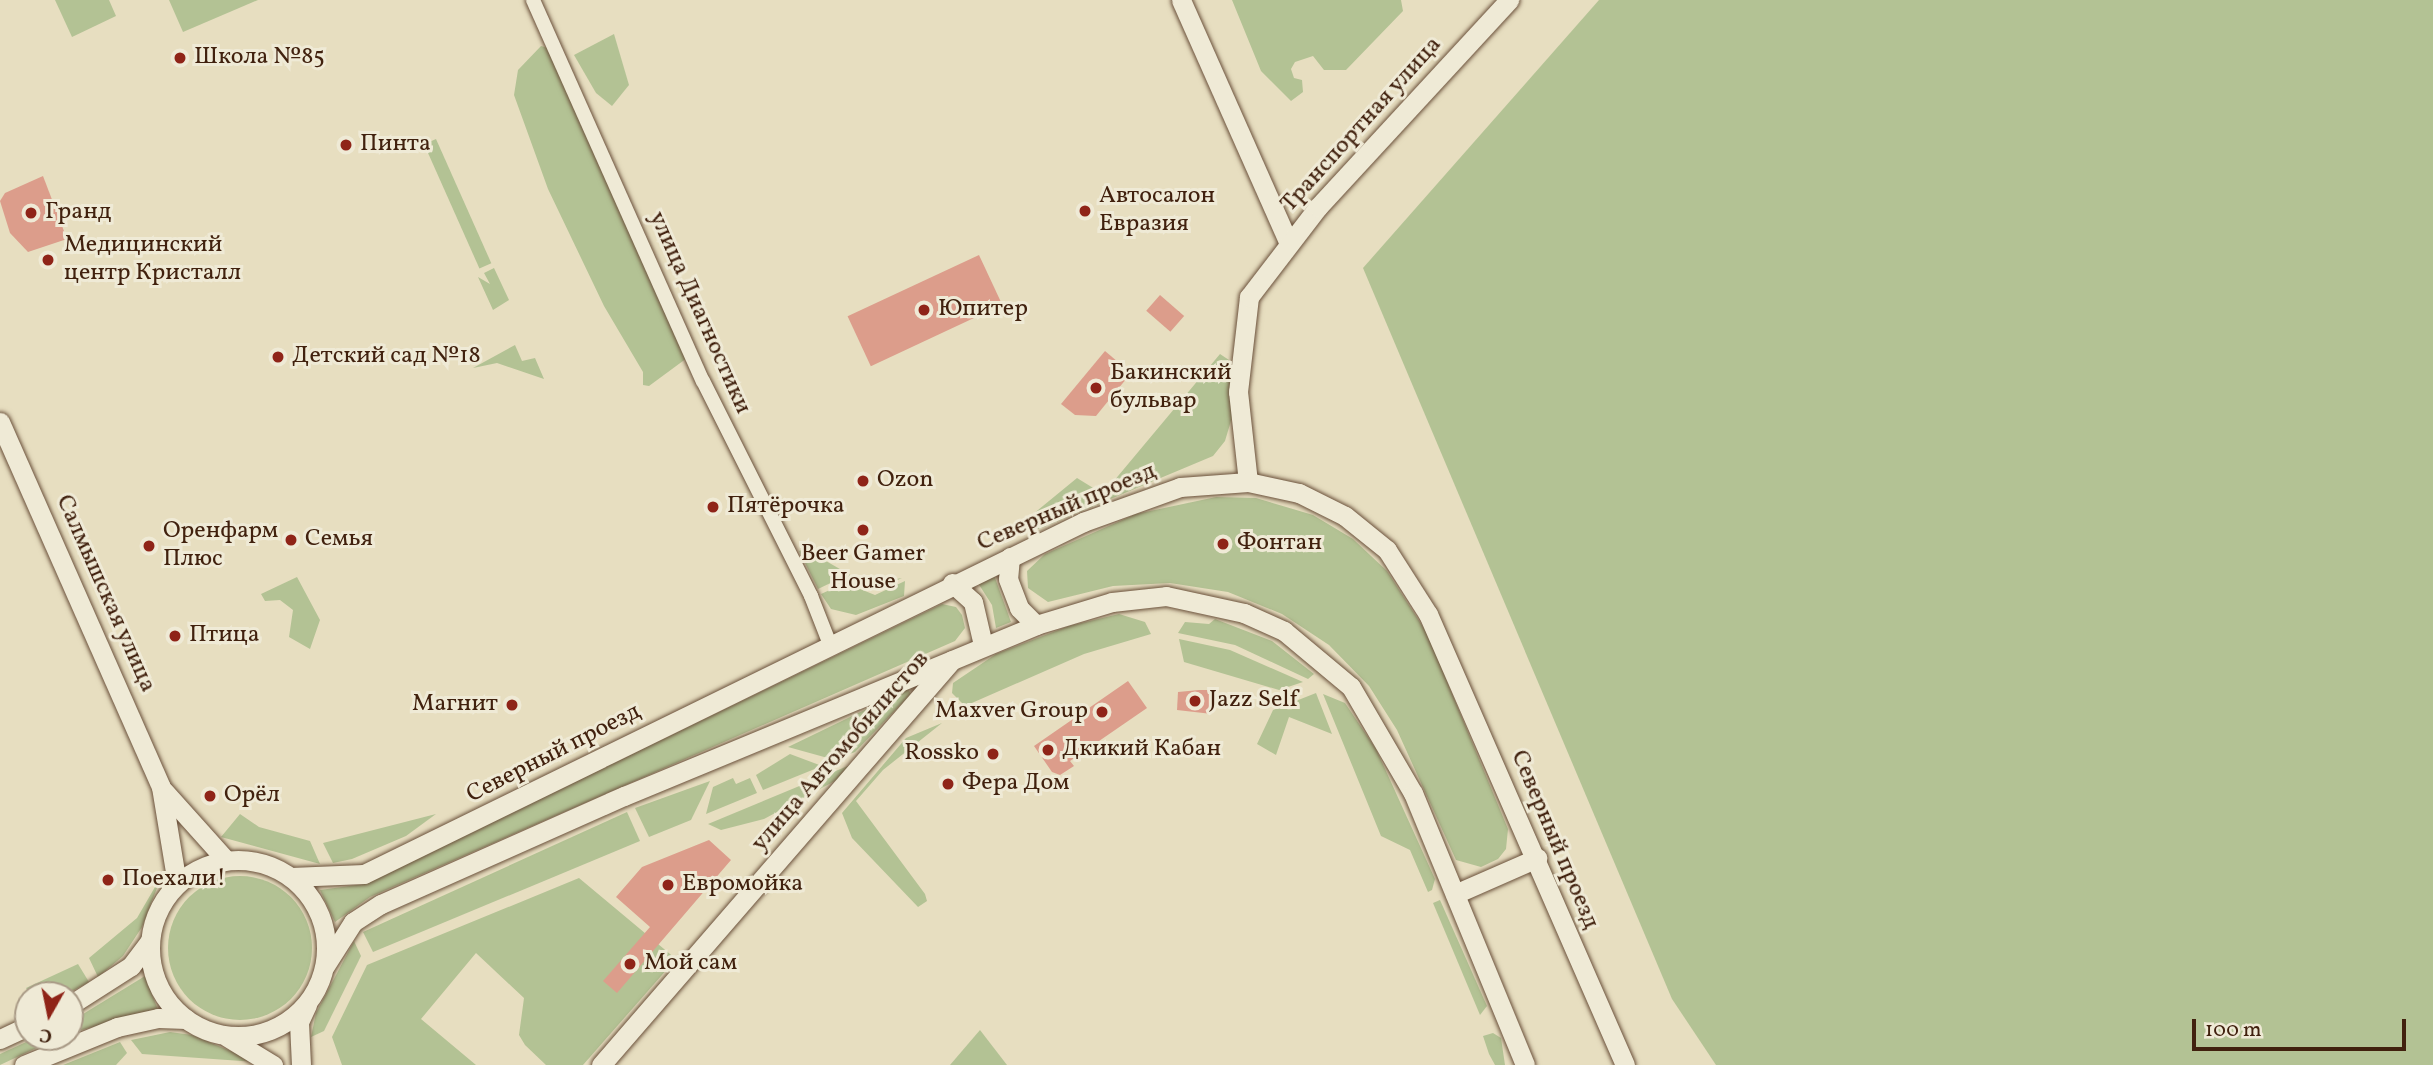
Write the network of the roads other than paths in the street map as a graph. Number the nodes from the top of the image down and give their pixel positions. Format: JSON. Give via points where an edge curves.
{"nodes":[{"id":1,"x":533,"y":0,"type":"edge"},
{"id":2,"x":1181,"y":0,"type":"edge"},
{"id":3,"x":1509,"y":0,"type":"edge"},
{"id":4,"x":1288,"y":242,"type":"junction"},
{"id":5,"x":0,"y":422,"type":"edge"},
{"id":6,"x":1248,"y":482,"type":"junction"},
{"id":7,"x":1010,"y":556,"type":"junction"},
{"id":8,"x":952,"y":583,"type":"junction"},
{"id":9,"x":1036,"y":625,"type":"junction"},
{"id":10,"x":829,"y":642,"type":"junction"},
{"id":11,"x":983,"y":645,"type":"junction"},
{"id":12,"x":953,"y":659,"type":"junction"},
{"id":13,"x":161,"y":787,"type":"junction"},
{"id":14,"x":1536,"y":858,"type":"junction"},
{"id":15,"x":226,"y":860,"type":"junction"},
{"id":16,"x":291,"y":877,"type":"junction"},
{"id":17,"x":177,"y":884,"type":"junction"},
{"id":18,"x":1455,"y":894,"type":"junction"},
{"id":19,"x":150,"y":941,"type":"junction"},
{"id":20,"x":325,"y":965,"type":"junction"},
{"id":21,"x":84,"y":996,"type":"edge"},
{"id":22,"x":309,"y":1000,"type":"junction"},
{"id":23,"x":186,"y":1019,"type":"junction"},
{"id":24,"x":223,"y":1035,"type":"junction"},
{"id":25,"x":24,"y":1065,"type":"edge"},
{"id":26,"x":273,"y":1065,"type":"edge"},
{"id":27,"x":301,"y":1065,"type":"edge"},
{"id":28,"x":601,"y":1065,"type":"edge"},
{"id":29,"x":1525,"y":1065,"type":"edge"},
{"id":30,"x":1625,"y":1065,"type":"edge"}],
"edges":[{"from":1,"to":10,"type":"street","name":"улица Диагностики","via":[[703,382],[811,596]]},
{"from":2,"to":4,"type":"main road","name":"Транспортная улица"},
{"from":3,"to":4,"type":"main road","name":"Транспортная улица"},
{"from":4,"to":6,"type":"main road","via":[[1256,285],[1243,317],[1238,392]]},
{"from":5,"to":13,"type":"main road","name":"Салмышская улица"},
{"from":6,"to":7,"type":"main road","name":"Северный проезд","via":[[1180,488],[1083,522]]},
{"from":6,"to":14,"type":"main road","name":"Северный проезд","via":[[1299,493],[1345,516],[1387,550],[1429,614]]},
{"from":7,"to":8,"type":"main road","name":"Северный проезд"},
{"from":7,"to":9,"type":"main road","via":[[1008,579],[1019,608]]},
{"from":8,"to":10,"type":"main road","name":"Северный проезд"},
{"from":8,"to":11,"type":"main road","via":[[973,602]]},
{"from":9,"to":11,"type":"main road"},
{"from":9,"to":18,"type":"main road","via":[[1112,602],[1166,596],[1244,613],[1284,631],[1338,672],[1382,732]]},
{"from":10,"to":16,"type":"main road","name":"Северный проезд","via":[[364,874]]},
{"from":11,"to":12,"type":"main road"},
{"from":12,"to":20,"type":"main road","via":[[381,904],[353,922]]},
{"from":12,"to":28,"type":"main road","name":"улица Автомобилистов"},
{"from":13,"to":15,"type":"main road"},
{"from":13,"to":17,"type":"main road"},
{"from":14,"to":18,"type":"main road"},
{"from":14,"to":30,"type":"main road","name":"Северный проезд"},
{"from":15,"to":16,"type":"main road","via":[[260,862]]},
{"from":15,"to":17,"type":"main road","via":[[200,868]]},
{"from":16,"to":20,"type":"main road","via":[[321,916]]},
{"from":17,"to":19,"type":"main road","via":[[158,910]]},
{"from":18,"to":29,"type":"main road"},
{"from":19,"to":21,"type":"main road","via":[[131,966]]},
{"from":19,"to":23,"type":"main road","via":[[158,985]]},
{"from":20,"to":22,"type":"main road"},
{"from":22,"to":24,"type":"main road","via":[[286,1022],[266,1030]]},
{"from":22,"to":27,"type":"main road","via":[[299,1022]]},
{"from":23,"to":24,"type":"main road"},
{"from":23,"to":25,"type":"main road","via":[[158,1018],[117,1027]]},
{"from":24,"to":26,"type":"main road"}]}
